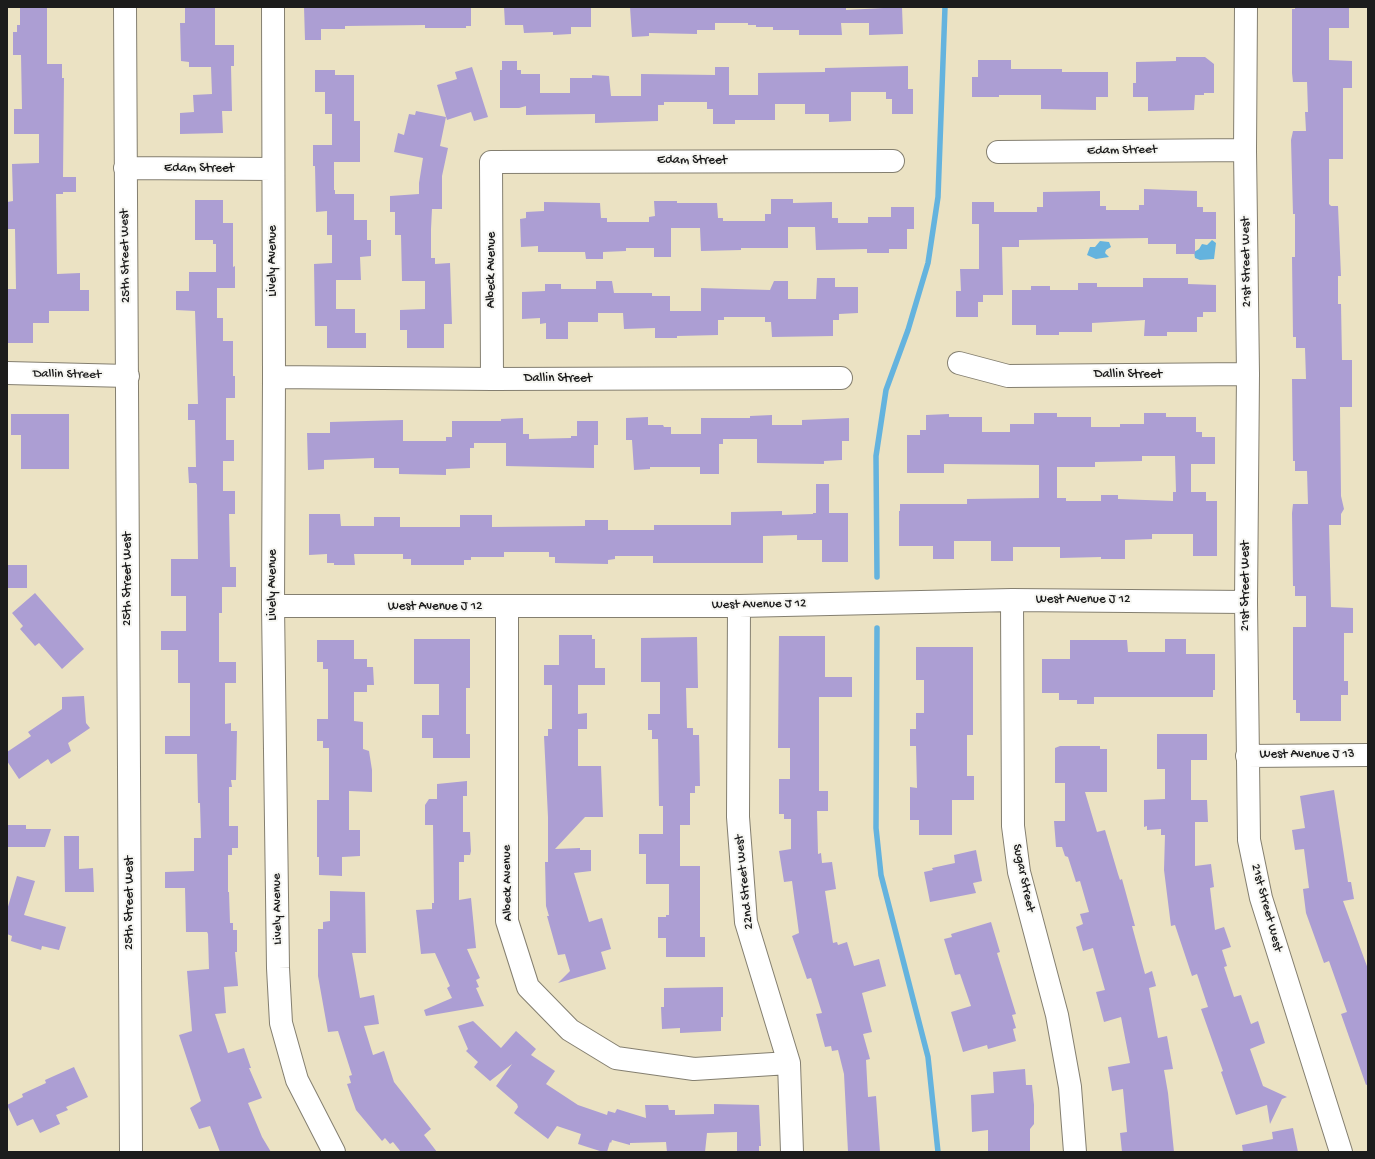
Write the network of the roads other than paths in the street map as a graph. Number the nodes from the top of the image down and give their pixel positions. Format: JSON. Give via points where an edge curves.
{"nodes":[{"id":1,"x":125,"y":7,"type":"edge"},
{"id":2,"x":273,"y":7,"type":"edge"},
{"id":3,"x":1246,"y":7,"type":"edge"},
{"id":4,"x":1245,"y":150,"type":"junction"},
{"id":5,"x":998,"y":152,"type":"dead end"},
{"id":6,"x":893,"y":161,"type":"dead end"},
{"id":7,"x":491,"y":162,"type":"joint"},
{"id":8,"x":125,"y":168,"type":"junction"},
{"id":9,"x":273,"y":169,"type":"junction"},
{"id":10,"x":959,"y":363,"type":"dead end"},
{"id":11,"x":7,"y":373,"type":"edge"},
{"id":12,"x":1248,"y":374,"type":"junction"},
{"id":13,"x":128,"y":376,"type":"junction"},
{"id":14,"x":274,"y":376,"type":"junction"},
{"id":15,"x":841,"y":378,"type":"dead end"},
{"id":16,"x":492,"y":379,"type":"junction"},
{"id":17,"x":1012,"y":600,"type":"junction"},
{"id":18,"x":1246,"y":602,"type":"junction"},
{"id":19,"x":273,"y":606,"type":"junction"},
{"id":20,"x":739,"y":606,"type":"junction"},
{"id":21,"x":507,"y":607,"type":"junction"},
{"id":22,"x":1368,"y":755,"type":"edge"},
{"id":23,"x":1247,"y":756,"type":"junction"},
{"id":24,"x":790,"y":1063,"type":"junction"},
{"id":25,"x":131,"y":1152,"type":"edge"},
{"id":26,"x":334,"y":1152,"type":"edge"},
{"id":27,"x":792,"y":1152,"type":"edge"},
{"id":28,"x":1074,"y":1152,"type":"edge"},
{"id":29,"x":1341,"y":1152,"type":"edge"}],
"edges":[{"from":1,"to":8,"type":"street","name":"25th Street West"},
{"from":2,"to":9,"type":"street","name":"Lively Avenue"},
{"from":3,"to":4,"type":"street","name":"21st Street West"},
{"from":4,"to":5,"type":"street","name":"Edam Street"},
{"from":4,"to":12,"type":"street","name":"21st Street West"},
{"from":6,"to":7,"type":"street","name":"Edam Street"},
{"from":7,"to":16,"type":"street","name":"Albeck Avenue"},
{"from":8,"to":9,"type":"street","name":"Edam Street"},
{"from":8,"to":13,"type":"street","name":"25th Street West"},
{"from":9,"to":14,"type":"street","name":"Lively Avenue"},
{"from":10,"to":12,"type":"street","name":"Dallin Street","via":[[1008,376]]},
{"from":11,"to":13,"type":"street","name":"Dallin Street"},
{"from":12,"to":18,"type":"street","name":"21st Street West"},
{"from":13,"to":25,"type":"street","name":"25th Street West"},
{"from":14,"to":16,"type":"street","name":"Dallin Street"},
{"from":14,"to":19,"type":"street","name":"Lively Avenue"},
{"from":15,"to":16,"type":"street","name":"Dallin Street"},
{"from":17,"to":18,"type":"street","name":"West Avenue J 12"},
{"from":17,"to":20,"type":"street","name":"West Avenue J 12"},
{"from":17,"to":28,"type":"street","name":"Sugar Street","via":[[1013,826],[1019,872],[1058,1015],[1070,1087]]},
{"from":18,"to":23,"type":"street","name":"21st Street West"},
{"from":19,"to":21,"type":"street","name":"West Avenue J 12"},
{"from":19,"to":26,"type":"street","name":"Lively Avenue","via":[[281,1023],[297,1080]]},
{"from":20,"to":21,"type":"street","name":"West Avenue J 12"},
{"from":20,"to":24,"type":"street","name":"22nd Street West","via":[[738,817],[746,922]]},
{"from":21,"to":24,"type":"street","name":"Albeck Avenue","via":[[507,921],[528,988],[570,1030],[616,1058],[694,1069]]},
{"from":22,"to":23,"type":"street","name":"West Avenue J 13"},
{"from":23,"to":29,"type":"street","name":"21st Street West","via":[[1249,840],[1261,898]]},
{"from":24,"to":27,"type":"street","name":"22nd Street West"}]}
